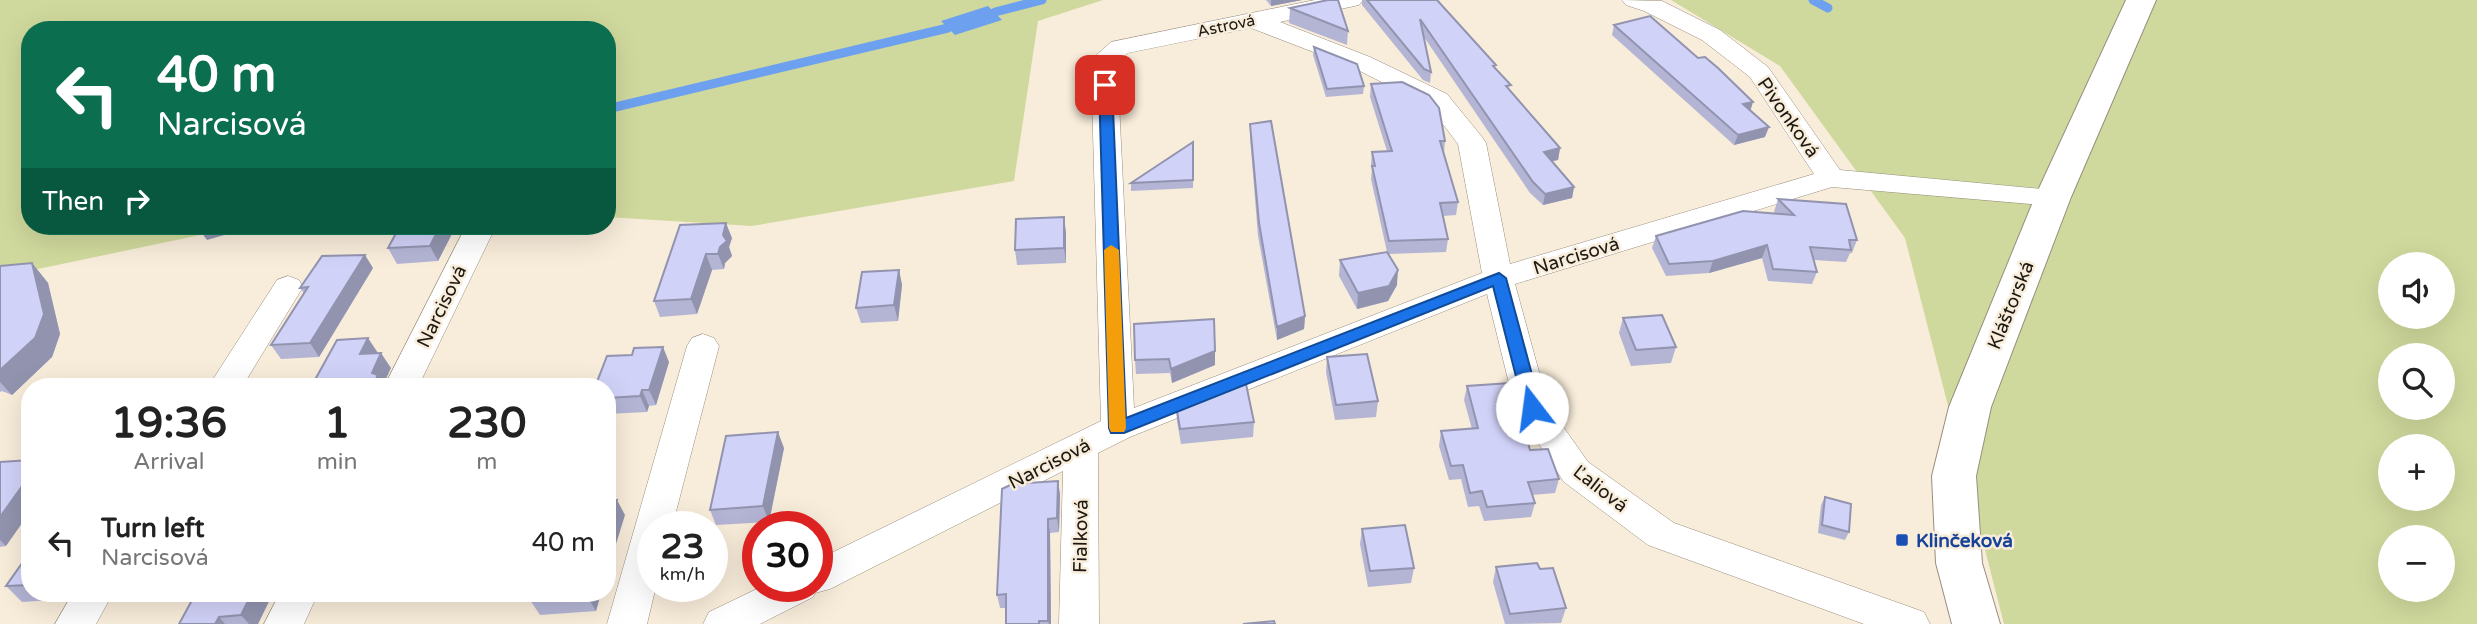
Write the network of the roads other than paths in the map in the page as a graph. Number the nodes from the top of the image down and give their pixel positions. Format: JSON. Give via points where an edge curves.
{"nodes":[{"id":1,"x":1351,"y":0,"type":"edge"},
{"id":2,"x":1634,"y":0,"type":"edge"},
{"id":3,"x":2141,"y":0,"type":"edge"},
{"id":4,"x":1254,"y":20,"type":"junction"},
{"id":5,"x":1831,"y":178,"type":"junction"},
{"id":6,"x":2053,"y":197,"type":"junction"},
{"id":7,"x":477,"y":235,"type":"edge"},
{"id":8,"x":1499,"y":278,"type":"junction"},
{"id":9,"x":288,"y":287,"type":"dead end"},
{"id":10,"x":703,"y":346,"type":"dead end"},
{"id":11,"x":231,"y":378,"type":"edge"},
{"id":12,"x":405,"y":378,"type":"edge"},
{"id":13,"x":1118,"y":428,"type":"junction"},
{"id":14,"x":1081,"y":447,"type":"junction"},
{"id":15,"x":658,"y":511,"type":"edge"},
{"id":16,"x":833,"y":570,"type":"edge"},
{"id":17,"x":637,"y":587,"type":"edge"},
{"id":18,"x":88,"y":602,"type":"edge"},
{"id":19,"x":295,"y":602,"type":"edge"},
{"id":20,"x":768,"y":602,"type":"edge"},
{"id":21,"x":75,"y":624,"type":"edge"},
{"id":22,"x":284,"y":624,"type":"edge"},
{"id":23,"x":627,"y":624,"type":"edge"},
{"id":24,"x":723,"y":624,"type":"edge"},
{"id":25,"x":1079,"y":624,"type":"edge"},
{"id":26,"x":1910,"y":624,"type":"edge"},
{"id":27,"x":1976,"y":624,"type":"edge"}],
"edges":[{"from":1,"to":4,"type":"street","name":"Astrová"},
{"from":2,"to":5,"type":"street","name":"Pivonková","via":[[1711,35],[1759,72]]},
{"from":3,"to":6,"type":"street","name":"Kláštorská"},
{"from":4,"to":8,"type":"street","name":"Ľaliová","via":[[1361,62],[1438,100],[1472,143]]},
{"from":4,"to":13,"type":"street","name":"Astrová","via":[[1120,47],[1104,60]]},
{"from":5,"to":6,"type":"street","name":"Narcisová"},
{"from":5,"to":8,"type":"street","name":"Narcisová"},
{"from":6,"to":27,"type":"street","name":"Kláštorská","via":[[1970,407],[1954,476],[1958,563]]},
{"from":7,"to":12,"type":"street","name":"Narcisová"},
{"from":8,"to":13,"type":"street","name":"Narcisová"},
{"from":8,"to":26,"type":"street","name":"Ľaliová","via":[[1532,408],[1576,472],[1661,534]]},
{"from":9,"to":11,"type":"street"},
{"from":10,"to":15,"type":"street"},
{"from":13,"to":14,"type":"street","name":"Narcisová"},
{"from":14,"to":16,"type":"street","name":"Narcisová"},
{"from":14,"to":25,"type":"street","name":"Fialková"},
{"from":17,"to":23,"type":"street"},
{"from":18,"to":21,"type":"street"},
{"from":19,"to":22,"type":"street"},
{"from":20,"to":24,"type":"street"}]}
